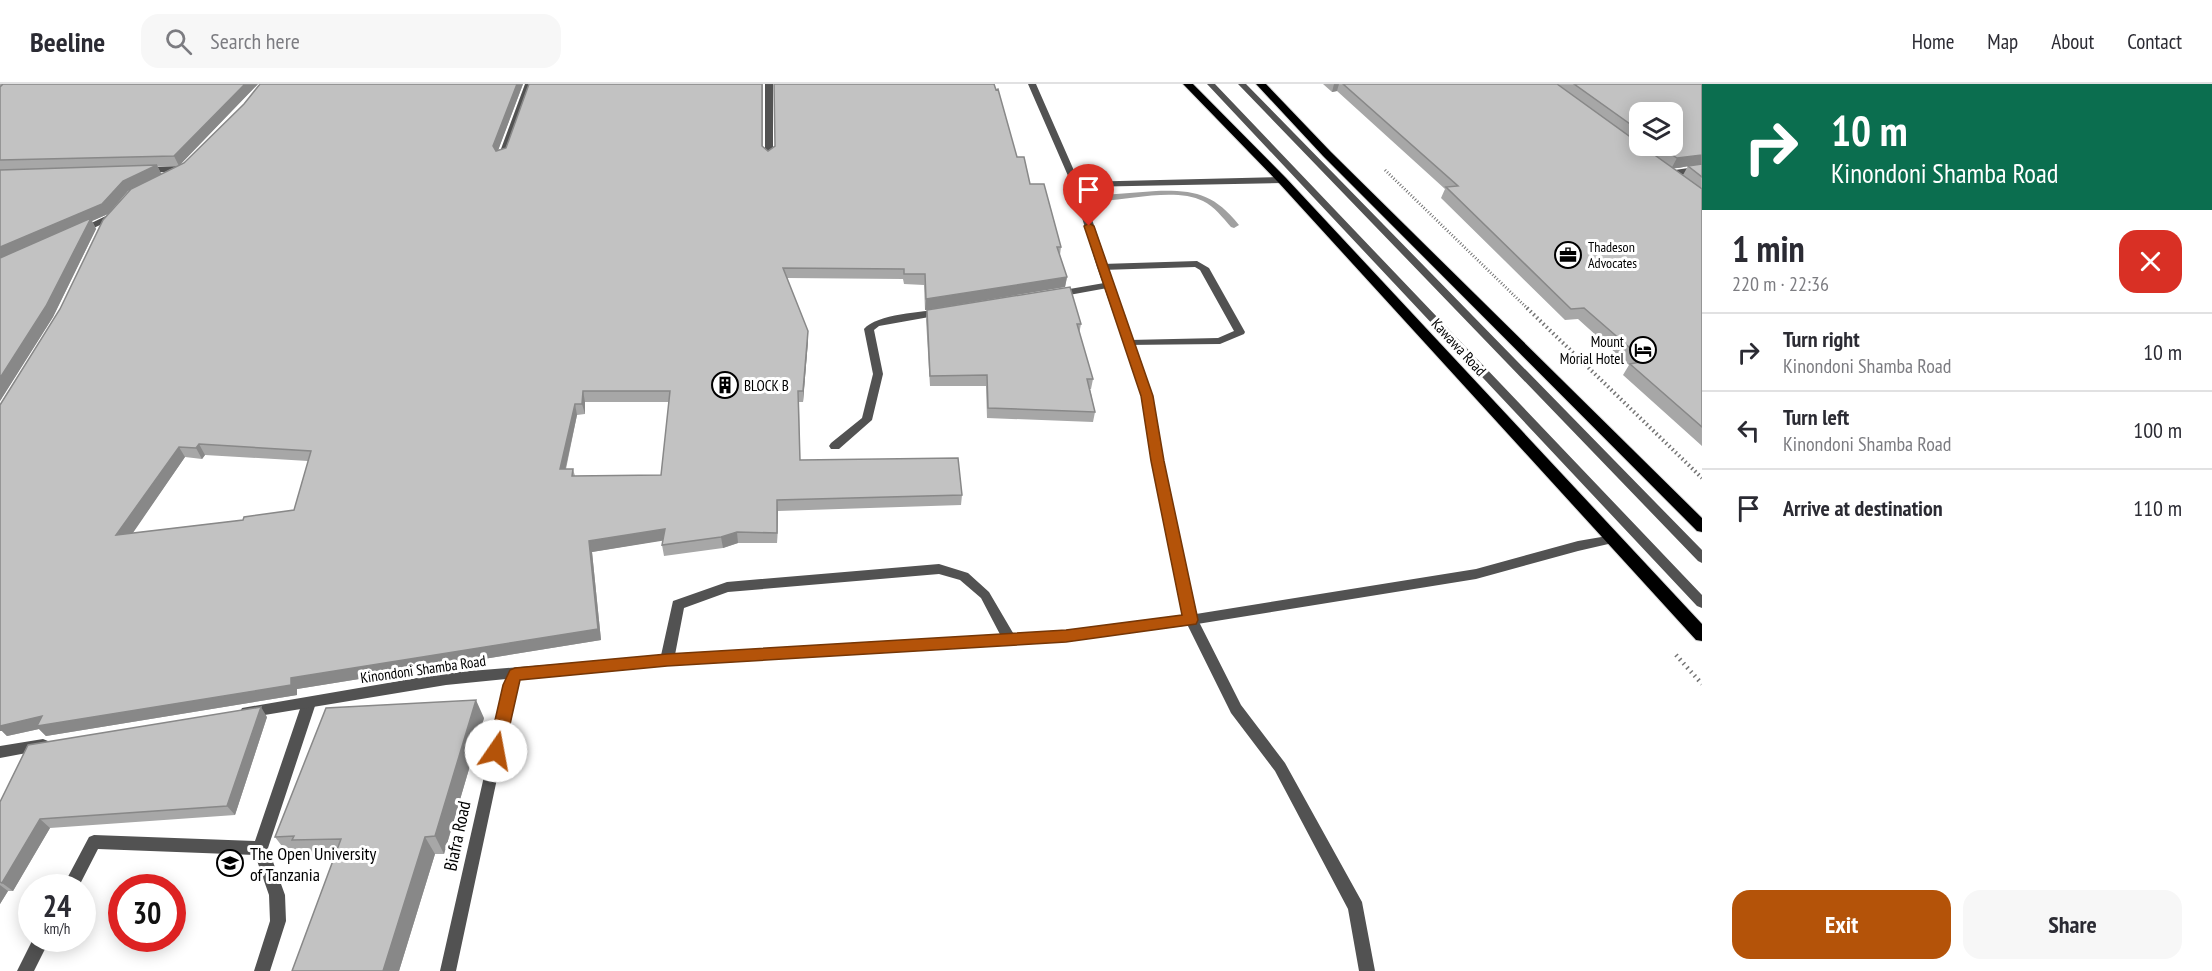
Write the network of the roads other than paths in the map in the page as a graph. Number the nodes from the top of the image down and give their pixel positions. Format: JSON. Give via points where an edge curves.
{"nodes":[{"id":1,"x":529,"y":84,"type":"edge"},
{"id":2,"x":769,"y":84,"type":"edge"},
{"id":3,"x":1032,"y":84,"type":"edge"},
{"id":4,"x":1188,"y":84,"type":"edge"},
{"id":5,"x":1211,"y":84,"type":"edge"},
{"id":6,"x":1242,"y":84,"type":"edge"},
{"id":7,"x":1261,"y":84,"type":"edge"},
{"id":8,"x":769,"y":156,"type":"edge"},
{"id":9,"x":502,"y":157,"type":"edge"},
{"id":10,"x":192,"y":162,"type":"edge"},
{"id":11,"x":1659,"y":167,"type":"edge"},
{"id":12,"x":184,"y":169,"type":"junction"},
{"id":13,"x":1702,"y":169,"type":"edge"},
{"id":14,"x":137,"y":170,"type":"edge"},
{"id":15,"x":1668,"y":174,"type":"junction"},
{"id":16,"x":159,"y":180,"type":"edge"},
{"id":17,"x":1282,"y":180,"type":"junction"},
{"id":18,"x":1677,"y":180,"type":"edge"},
{"id":19,"x":1076,"y":185,"type":"junction"},
{"id":20,"x":71,"y":235,"type":"edge"},
{"id":21,"x":98,"y":238,"type":"edge"},
{"id":22,"x":1102,"y":267,"type":"junction"},
{"id":23,"x":1110,"y":285,"type":"junction"},
{"id":24,"x":1046,"y":296,"type":"edge"},
{"id":25,"x":954,"y":311,"type":"edge"},
{"id":26,"x":1129,"y":344,"type":"junction"},
{"id":27,"x":835,"y":446,"type":"dead end"},
{"id":28,"x":1702,"y":526,"type":"edge"},
{"id":29,"x":1613,"y":539,"type":"junction"},
{"id":30,"x":1702,"y":558,"type":"edge"},
{"id":31,"x":1702,"y":603,"type":"edge"},
{"id":32,"x":1191,"y":620,"type":"junction"},
{"id":33,"x":1702,"y":635,"type":"edge"},
{"id":34,"x":1009,"y":638,"type":"junction"},
{"id":35,"x":667,"y":660,"type":"junction"},
{"id":36,"x":515,"y":674,"type":"junction"},
{"id":37,"x":309,"y":703,"type":"junction"},
{"id":38,"x":238,"y":714,"type":"edge"},
{"id":39,"x":53,"y":743,"type":"edge"},
{"id":40,"x":0,"y":752,"type":"edge"},
{"id":41,"x":260,"y":848,"type":"junction"},
{"id":42,"x":77,"y":874,"type":"edge"},
{"id":43,"x":35,"y":952,"type":"edge"},
{"id":44,"x":25,"y":971,"type":"edge"},
{"id":45,"x":262,"y":971,"type":"edge"},
{"id":46,"x":448,"y":971,"type":"edge"},
{"id":47,"x":1367,"y":971,"type":"edge"}],
"edges":[{"from":1,"to":9,"type":"street"},
{"from":2,"to":8,"type":"street"},
{"from":3,"to":19,"type":"street"},
{"from":4,"to":17,"type":"main road","name":"Kawawa Road"},
{"from":5,"to":31,"type":"street","name":"Kawawa Road"},
{"from":6,"to":30,"type":"street","name":"Kawawa Road"},
{"from":7,"to":28,"type":"main road"},
{"from":10,"to":12,"type":"street"},
{"from":11,"to":15,"type":"street"},
{"from":12,"to":14,"type":"street"},
{"from":12,"to":16,"type":"street"},
{"from":13,"to":15,"type":"street"},
{"from":15,"to":18,"type":"street"},
{"from":17,"to":19,"type":"street"},
{"from":17,"to":29,"type":"main road","name":"Kawawa Road"},
{"from":19,"to":22,"type":"street"},
{"from":20,"to":21,"type":"street","via":[[115,213]]},
{"from":22,"to":23,"type":"street"},
{"from":22,"to":26,"type":"street","via":[[1197,264],[1204,268],[1240,332],[1220,341]]},
{"from":23,"to":24,"type":"street"},
{"from":23,"to":26,"type":"street"},
{"from":25,"to":27,"type":"street","via":[[876,323],[869,329],[878,374],[867,420]]},
{"from":26,"to":32,"type":"street","via":[[1147,396]]},
{"from":29,"to":32,"type":"street","name":"Kinondoni Shamba Road","via":[[1476,574]]},
{"from":29,"to":33,"type":"main road","name":"Kawawa Road"},
{"from":32,"to":34,"type":"street","name":"Kinondoni Shamba Road","via":[[1066,636]]},
{"from":32,"to":47,"type":"street","via":[[1236,709],[1280,767],[1356,907]]},
{"from":34,"to":35,"type":"street","name":"Kinondoni Shamba Road"},
{"from":34,"to":35,"type":"street","via":[[985,595],[964,576],[939,569],[727,587],[702,595],[678,605]]},
{"from":35,"to":36,"type":"street","name":"Kinondoni Shamba Road"},
{"from":36,"to":37,"type":"street","name":"Kinondoni Shamba Road","via":[[446,679]]},
{"from":36,"to":46,"type":"street","name":"Biafra Road"},
{"from":37,"to":38,"type":"street","name":"Kinondoni Shamba Road"},
{"from":37,"to":41,"type":"street"},
{"from":39,"to":40,"type":"street"},
{"from":41,"to":42,"type":"street","via":[[94,842]]},
{"from":41,"to":45,"type":"street","via":[[277,895],[278,921]]},
{"from":43,"to":44,"type":"street"}]}
